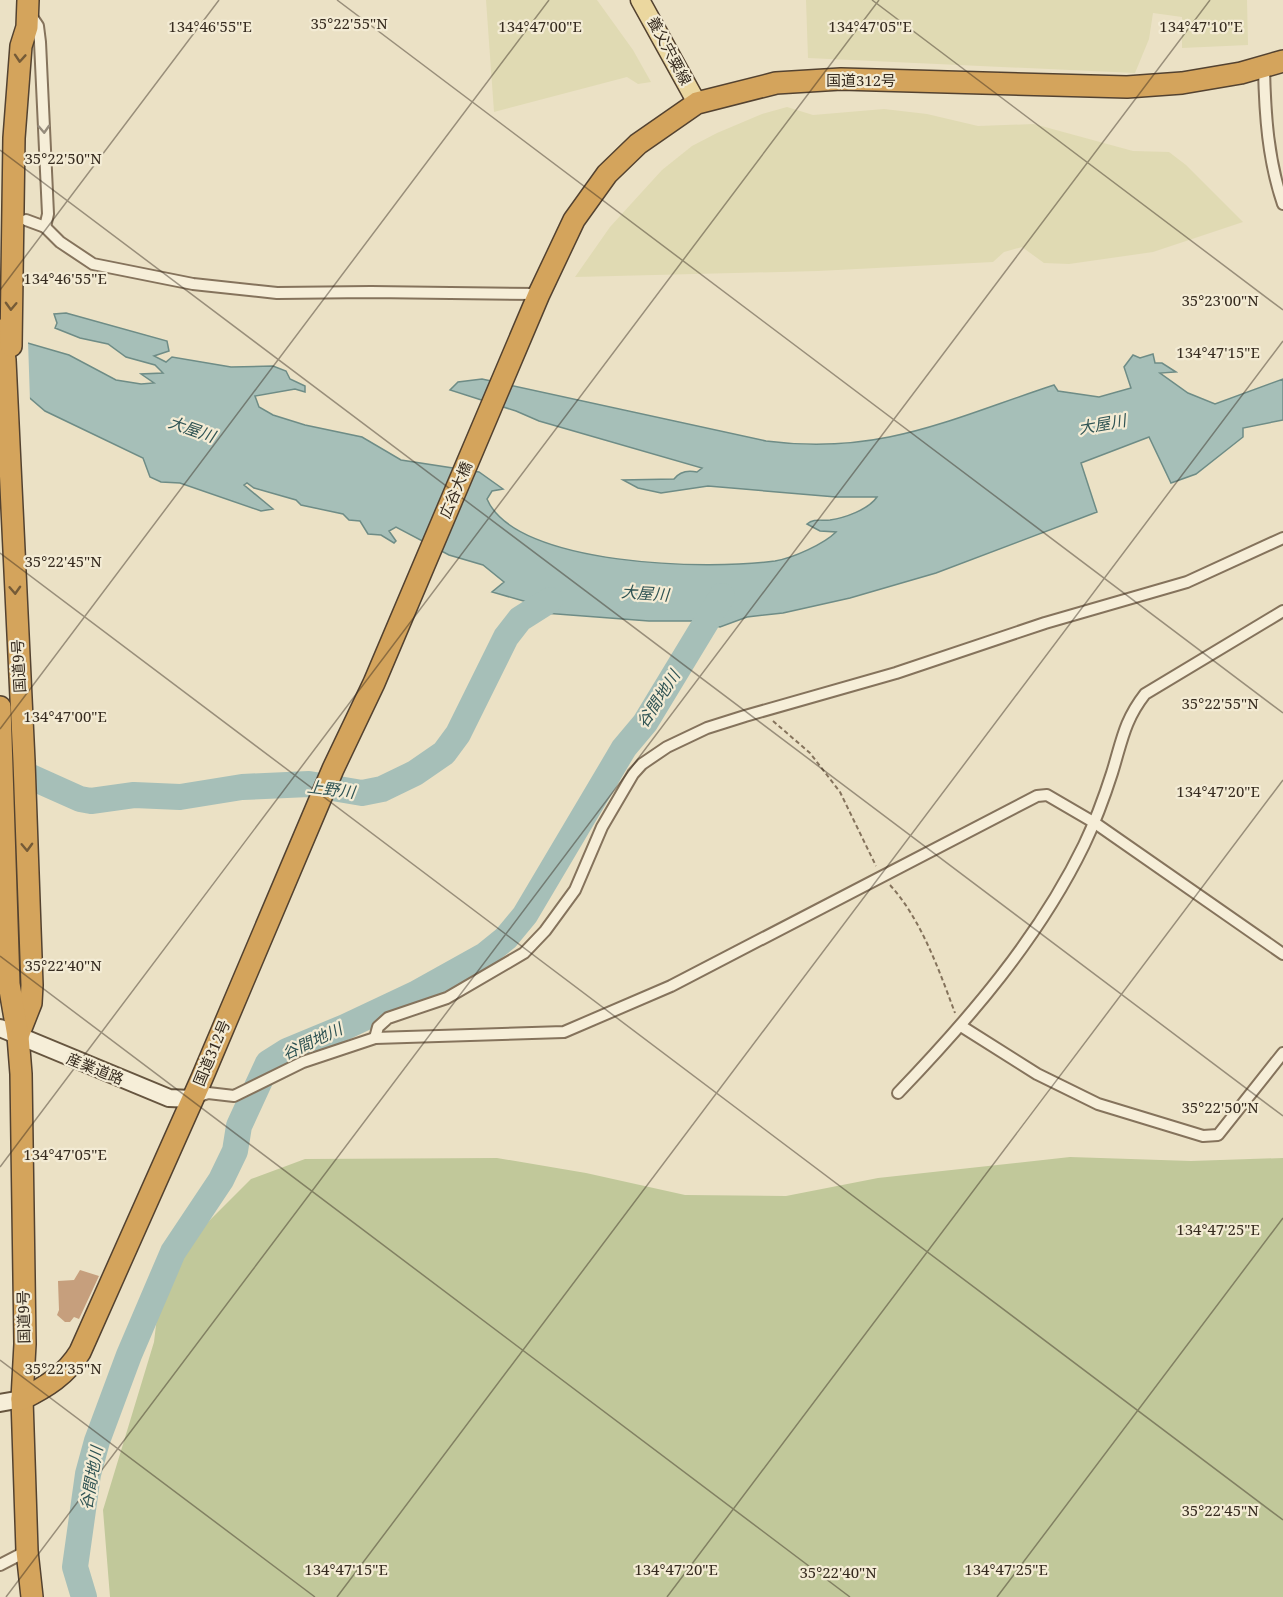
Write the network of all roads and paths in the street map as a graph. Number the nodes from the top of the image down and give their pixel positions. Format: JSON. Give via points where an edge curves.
{"nodes":[{"id":1,"x":640,"y":0,"type":"edge"},
{"id":2,"x":28,"y":6,"type":"edge"},
{"id":3,"x":1274,"y":65,"type":"edge"},
{"id":4,"x":697,"y":103,"type":"junction"},
{"id":5,"x":1283,"y":204,"type":"edge"},
{"id":6,"x":26,"y":220,"type":"dead end"},
{"id":7,"x":45,"y":227,"type":"junction"},
{"id":8,"x":538,"y":296,"type":"junction"},
{"id":9,"x":0,"y":330,"type":"edge"},
{"id":10,"x":12,"y":481,"type":"junction"},
{"id":11,"x":1283,"y":538,"type":"edge"},
{"id":12,"x":1283,"y":611,"type":"edge"},
{"id":13,"x":374,"y":683,"type":"joint"},
{"id":14,"x":0,"y":707,"type":"edge"},
{"id":15,"x":761,"y":711,"type":"junction"},
{"id":16,"x":1,"y":748,"type":"edge"},
{"id":17,"x":1095,"y":823,"type":"junction"},
{"id":18,"x":882,"y":877,"type":"junction"},
{"id":19,"x":1283,"y":954,"type":"edge"},
{"id":20,"x":961,"y":1026,"type":"junction"},
{"id":21,"x":9,"y":1032,"type":"edge"},
{"id":22,"x":375,"y":1038,"type":"junction"},
{"id":23,"x":1283,"y":1053,"type":"edge"},
{"id":24,"x":898,"y":1093,"type":"dead end"},
{"id":25,"x":192,"y":1099,"type":"junction"},
{"id":26,"x":22,"y":1399,"type":"junction"},
{"id":27,"x":0,"y":1403,"type":"edge"},
{"id":28,"x":27,"y":1551,"type":"junction"},
{"id":29,"x":0,"y":1565,"type":"edge"},
{"id":30,"x":32,"y":1597,"type":"edge"}],
"edges":[{"from":1,"to":4,"type":"main road","name":"養父宍粟線"},
{"from":2,"to":7,"type":"street","one_way":true,"via":[[38,26],[40,42],[48,214]]},
{"from":2,"to":10,"type":"highway","one_way":true,"via":[[14,138]]},
{"from":3,"to":4,"type":"highway","name":"国道312号","via":[[1182,83],[1127,87],[841,79],[776,83]]},
{"from":3,"to":5,"type":"street","via":[[1265,113],[1273,177]]},
{"from":4,"to":8,"type":"highway","name":"国道312号","via":[[638,144],[607,174],[574,220]]},
{"from":6,"to":7,"type":"street"},
{"from":7,"to":8,"type":"street","via":[[93,264],[193,284],[277,293],[371,291]]},
{"from":8,"to":13,"type":"highway","name":"広谷大橋"},
{"from":9,"to":10,"type":"highway"},
{"from":10,"to":21,"type":"highway","name":"国道9号","one_way":true,"via":[[32,986],[31,1003]]},
{"from":11,"to":15,"type":"street","via":[[1187,582]]},
{"from":12,"to":17,"type":"street","via":[[1145,694],[1124,729]]},
{"from":13,"to":25,"type":"highway","name":"国道312号","via":[[333,769]]},
{"from":14,"to":16,"type":"highway","name":"国道9号"},
{"from":15,"to":18,"type":"path","via":[[810,753],[840,792]]},
{"from":15,"to":22,"type":"street","via":[[707,728],[642,764],[602,827],[575,890],[545,932],[516,958],[447,998],[388,1018],[378,1027]]},
{"from":16,"to":21,"type":"highway","name":"国道9号"},
{"from":17,"to":18,"type":"street","via":[[1047,795],[1037,796]]},
{"from":17,"to":19,"type":"street"},
{"from":17,"to":20,"type":"street","via":[[1043,918]]},
{"from":18,"to":20,"type":"path","via":[[902,897]]},
{"from":18,"to":22,"type":"street","via":[[671,986],[564,1032]]},
{"from":20,"to":23,"type":"street","via":[[1037,1074],[1098,1104],[1203,1136],[1218,1135]]},
{"from":20,"to":24,"type":"street"},
{"from":21,"to":25,"type":"street","name":"産業道路","via":[[169,1098]]},
{"from":21,"to":26,"type":"highway","name":"国道9号","via":[[25,1344]]},
{"from":22,"to":25,"type":"street","via":[[303,1062],[234,1096],[208,1093]]},
{"from":25,"to":26,"type":"highway","name":"国道312号","via":[[80,1352],[70,1368]]},
{"from":26,"to":27,"type":"street"},
{"from":26,"to":28,"type":"highway","name":"国道9号"},
{"from":28,"to":29,"type":"street"},
{"from":28,"to":30,"type":"highway","name":"国道9号"}]}
